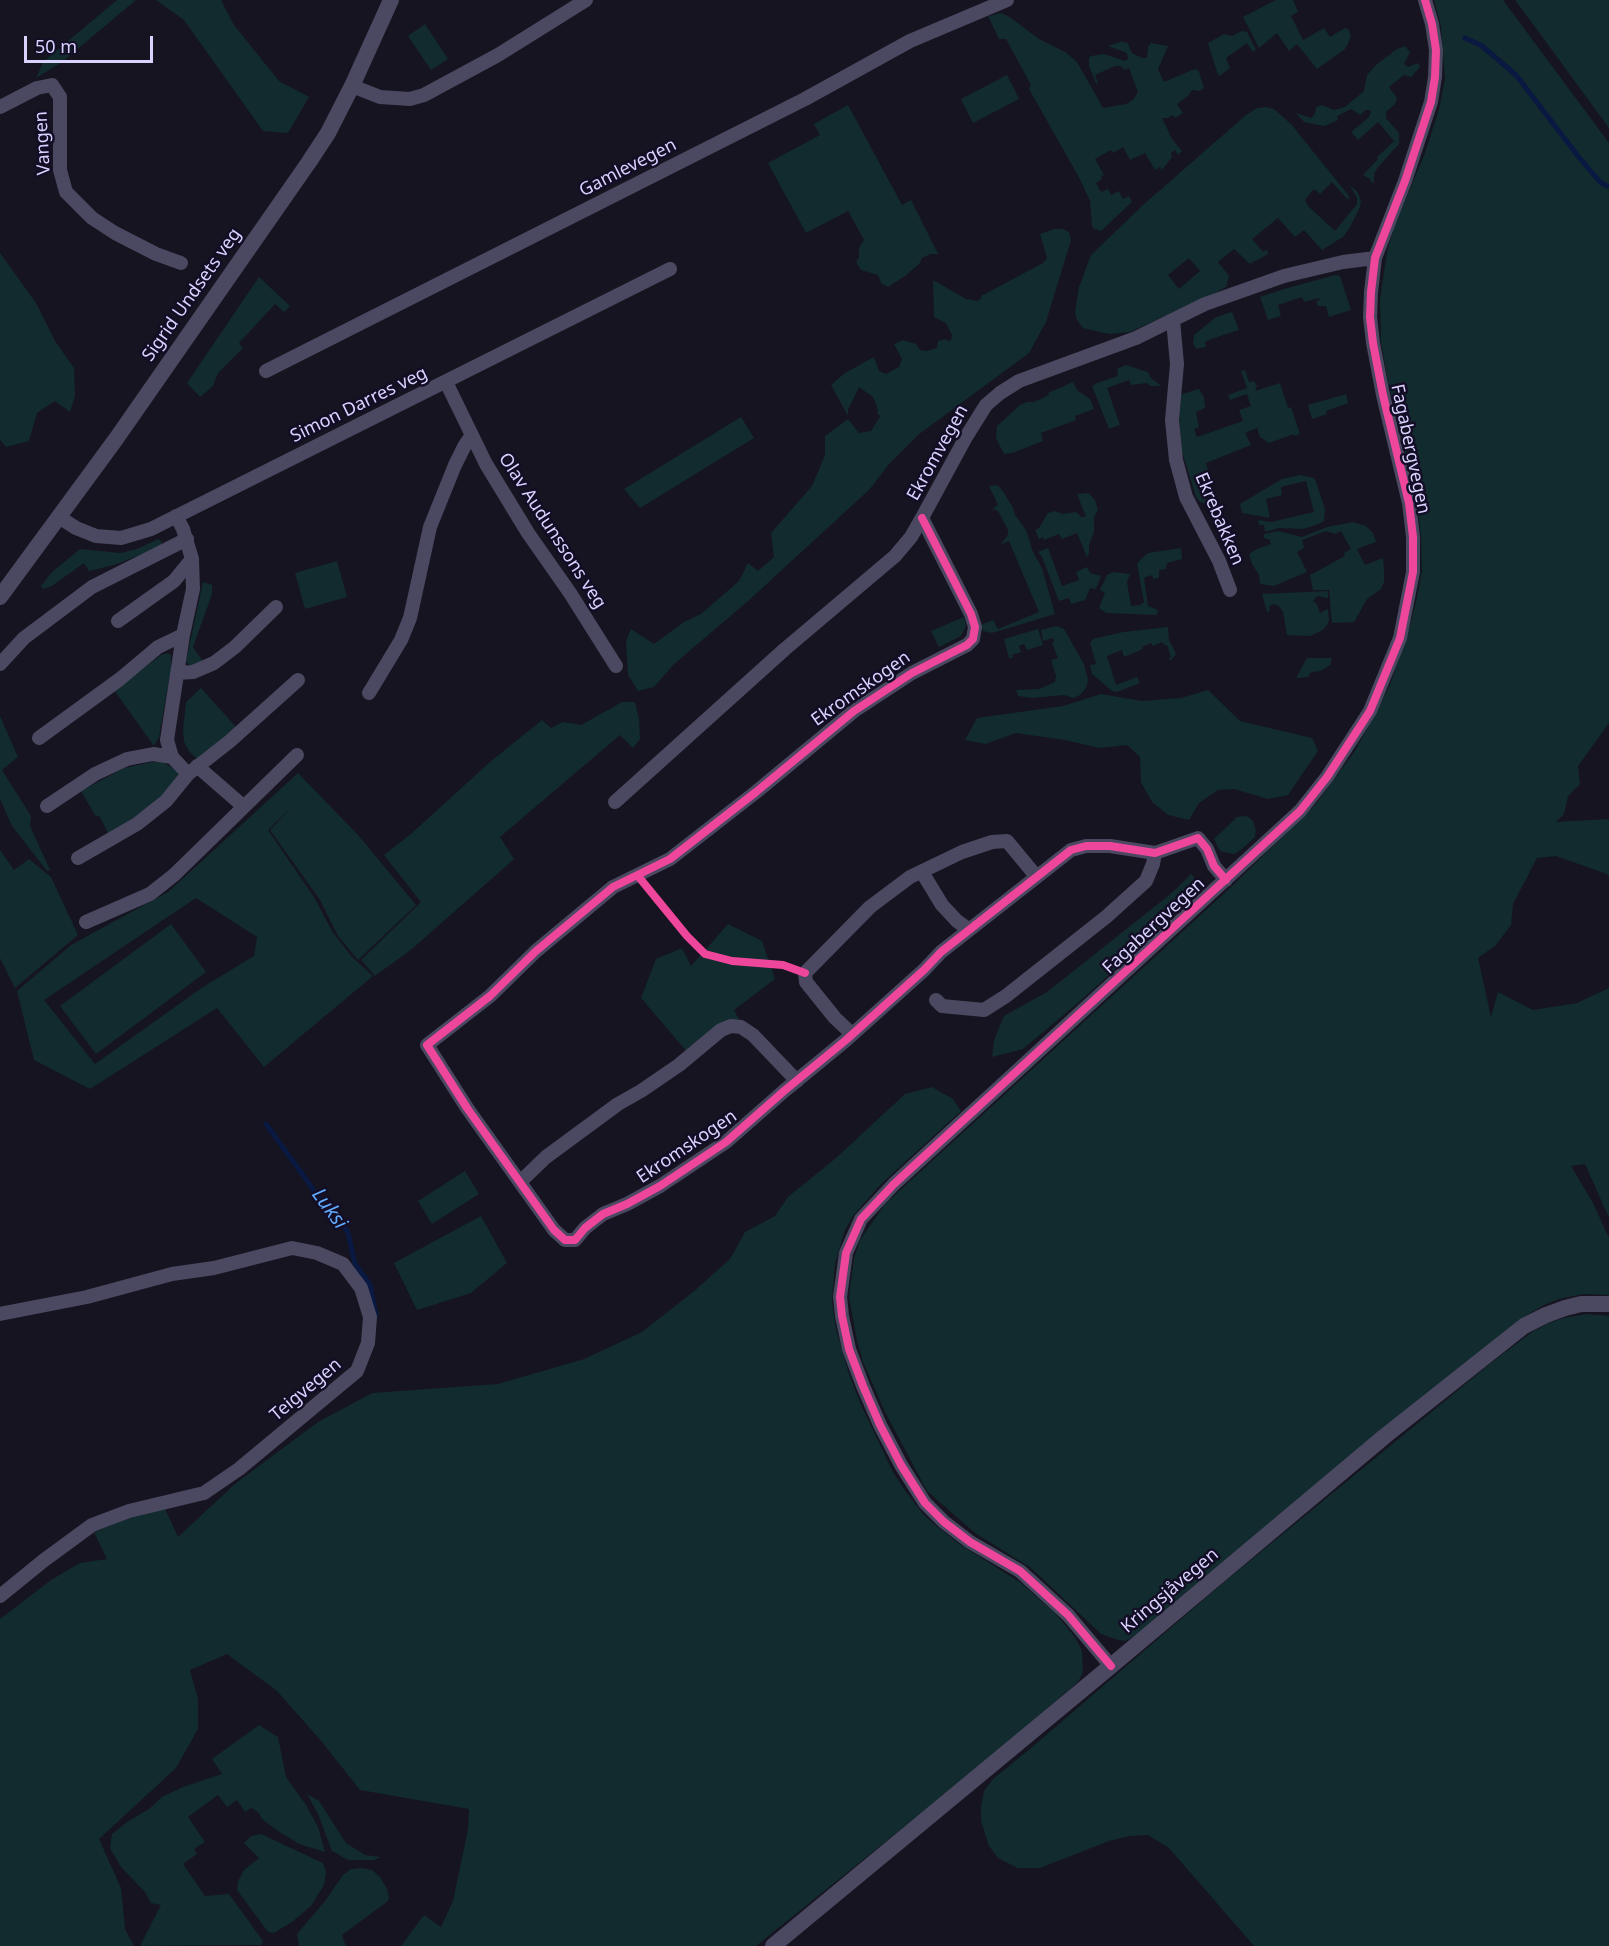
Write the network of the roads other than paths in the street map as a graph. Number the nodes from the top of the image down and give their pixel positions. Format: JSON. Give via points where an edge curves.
{"nodes":[{"id":1,"x":391,"y":0,"type":"edge"},
{"id":2,"x":586,"y":0,"type":"edge"},
{"id":3,"x":1007,"y":0,"type":"edge"},
{"id":4,"x":1425,"y":0,"type":"edge"},
{"id":5,"x":352,"y":86,"type":"junction"},
{"id":6,"x":0,"y":107,"type":"edge"},
{"id":7,"x":1375,"y":258,"type":"junction"},
{"id":8,"x":181,"y":263,"type":"dead end"},
{"id":9,"x":670,"y":269,"type":"dead end"},
{"id":10,"x":1173,"y":320,"type":"junction"},
{"id":11,"x":266,"y":371,"type":"dead end"},
{"id":12,"x":446,"y":382,"type":"junction"},
{"id":13,"x":472,"y":435,"type":"junction"},
{"id":14,"x":176,"y":516,"type":"junction"},
{"id":15,"x":60,"y":517,"type":"junction"},
{"id":16,"x":922,"y":518,"type":"junction"},
{"id":17,"x":187,"y":539,"type":"junction"},
{"id":18,"x":192,"y":559,"type":"junction"},
{"id":19,"x":1230,"y":590,"type":"dead end"},
{"id":20,"x":0,"y":597,"type":"edge"},
{"id":21,"x":276,"y":607,"type":"dead end"},
{"id":22,"x":118,"y":621,"type":"dead end"},
{"id":23,"x":183,"y":635,"type":"junction"},
{"id":24,"x":0,"y":664,"type":"edge"},
{"id":25,"x":616,"y":666,"type":"dead end"},
{"id":26,"x":177,"y":673,"type":"junction"},
{"id":27,"x":298,"y":680,"type":"dead end"},
{"id":28,"x":369,"y":693,"type":"dead end"},
{"id":29,"x":39,"y":738,"type":"dead end"},
{"id":30,"x":297,"y":755,"type":"dead end"},
{"id":31,"x":172,"y":757,"type":"junction"},
{"id":32,"x":193,"y":770,"type":"junction"},
{"id":33,"x":615,"y":802,"type":"dead end"},
{"id":34,"x":47,"y":806,"type":"dead end"},
{"id":35,"x":243,"y":806,"type":"junction"},
{"id":36,"x":1155,"y":853,"type":"junction"},
{"id":37,"x":78,"y":858,"type":"dead end"},
{"id":38,"x":922,"y":872,"type":"junction"},
{"id":39,"x":1036,"y":876,"type":"junction"},
{"id":40,"x":1226,"y":880,"type":"junction"},
{"id":41,"x":86,"y":922,"type":"dead end"},
{"id":42,"x":968,"y":929,"type":"junction"},
{"id":43,"x":936,"y":1000,"type":"dead end"},
{"id":44,"x":852,"y":1034,"type":"junction"},
{"id":45,"x":797,"y":1081,"type":"junction"},
{"id":46,"x":520,"y":1182,"type":"junction"},
{"id":47,"x":1609,"y":1304,"type":"edge"},
{"id":48,"x":0,"y":1314,"type":"edge"},
{"id":49,"x":0,"y":1596,"type":"edge"},
{"id":50,"x":1112,"y":1666,"type":"junction"},
{"id":51,"x":773,"y":1946,"type":"edge"}],
"edges":[{"from":1,"to":5,"type":"street","name":"Sigrid Undsets veg"},
{"from":2,"to":5,"type":"street","via":[[424,95],[410,99],[380,97]]},
{"from":3,"to":11,"type":"street","name":"Gamlevegen","via":[[910,41],[806,99]]},
{"from":4,"to":7,"type":"street","name":"Fagabergvegen","via":[[1436,50],[1431,102]]},
{"from":5,"to":15,"type":"street","name":"Sigrid Undsets veg","via":[[309,162]]},
{"from":6,"to":8,"type":"street","name":"Vangen","via":[[37,88],[52,86],[60,97],[60,170],[66,192],[92,218],[115,233]]},
{"from":7,"to":10,"type":"street","name":"Ekromvegen","via":[[1284,276],[1205,304]]},
{"from":7,"to":40,"type":"street","name":"Fagabergvegen","via":[[1372,343],[1409,503],[1413,537],[1413,572],[1400,638],[1370,711],[1327,777],[1300,811]]},
{"from":9,"to":12,"type":"street","name":"Simon Darres veg"},
{"from":10,"to":16,"type":"street","name":"Ekromvegen","via":[[1136,338],[1019,381],[1000,393],[986,405],[966,437]]},
{"from":10,"to":19,"type":"street","name":"Ekrebakken","via":[[1177,364],[1172,420],[1176,460],[1186,498]]},
{"from":12,"to":13,"type":"street","name":"Olav Audunssons veg"},
{"from":12,"to":14,"type":"street","name":"Simon Darres veg"},
{"from":13,"to":25,"type":"street","name":"Olav Audunssons veg","via":[[528,532]]},
{"from":13,"to":28,"type":"street","via":[[429,527],[410,618]]},
{"from":14,"to":15,"type":"street","name":"Simon Darres veg","via":[[121,538],[96,536]]},
{"from":14,"to":17,"type":"street"},
{"from":15,"to":20,"type":"street","name":"Sigrid Undsets veg"},
{"from":16,"to":33,"type":"street","name":"Ekromvegen","via":[[895,556],[785,648]]},
{"from":16,"to":46,"type":"street","name":"Ekromskogen","via":[[970,614],[975,627],[973,639],[854,711],[670,859],[613,888],[584,909],[490,996],[427,1045]]},
{"from":17,"to":18,"type":"street"},
{"from":17,"to":24,"type":"street","via":[[92,587],[24,638]]},
{"from":18,"to":22,"type":"street","via":[[174,581]]},
{"from":18,"to":23,"type":"street","via":[[193,589]]},
{"from":21,"to":26,"type":"street","via":[[214,663],[193,672]]},
{"from":23,"to":26,"type":"street"},
{"from":23,"to":29,"type":"street","via":[[158,647],[120,680]]},
{"from":26,"to":31,"type":"street","via":[[167,740]]},
{"from":27,"to":32,"type":"street"},
{"from":30,"to":35,"type":"street"},
{"from":31,"to":32,"type":"street"},
{"from":31,"to":34,"type":"street","via":[[153,754],[127,759],[95,774]]},
{"from":32,"to":35,"type":"street"},
{"from":32,"to":37,"type":"street","via":[[166,801],[137,824]]},
{"from":35,"to":41,"type":"street","via":[[150,894]]},
{"from":36,"to":39,"type":"street","name":"Ekromskogen","via":[[1086,846],[1071,850]]},
{"from":36,"to":40,"type":"street","name":"Ekromskogen","via":[[1198,838]]},
{"from":36,"to":43,"type":"street","via":[[1146,881],[1005,996],[984,1010],[942,1006]]},
{"from":38,"to":39,"type":"street","via":[[972,849],[1007,841]]},
{"from":38,"to":42,"type":"street","via":[[942,905]]},
{"from":38,"to":44,"type":"street","via":[[870,907],[805,973],[806,982]]},
{"from":39,"to":42,"type":"street","name":"Ekromskogen"},
{"from":40,"to":50,"type":"street","name":"Fagabergvegen","via":[[879,1199],[861,1219],[846,1253],[841,1281],[842,1316],[863,1386],[901,1465],[925,1503],[970,1542],[1020,1571],[1068,1615]]},
{"from":42,"to":44,"type":"street","name":"Ekromskogen"},
{"from":44,"to":45,"type":"street","name":"Ekromskogen"},
{"from":45,"to":46,"type":"street","via":[[753,1035],[731,1026],[546,1157]]},
{"from":45,"to":46,"type":"street","name":"Ekromskogen","via":[[726,1142],[660,1186],[603,1214],[575,1240],[565,1240],[554,1230]]},
{"from":47,"to":50,"type":"street","name":"Kringsjåvegen","via":[[1565,1308],[1524,1326],[1385,1436]]},
{"from":48,"to":49,"type":"street","name":"Teigvegen","via":[[87,1298],[172,1274],[214,1268],[292,1248],[343,1264],[361,1288],[369,1317],[368,1343],[357,1371],[239,1469],[204,1493],[129,1511],[92,1525]]},
{"from":50,"to":51,"type":"street","name":"Kringsjåvegen"}]}
